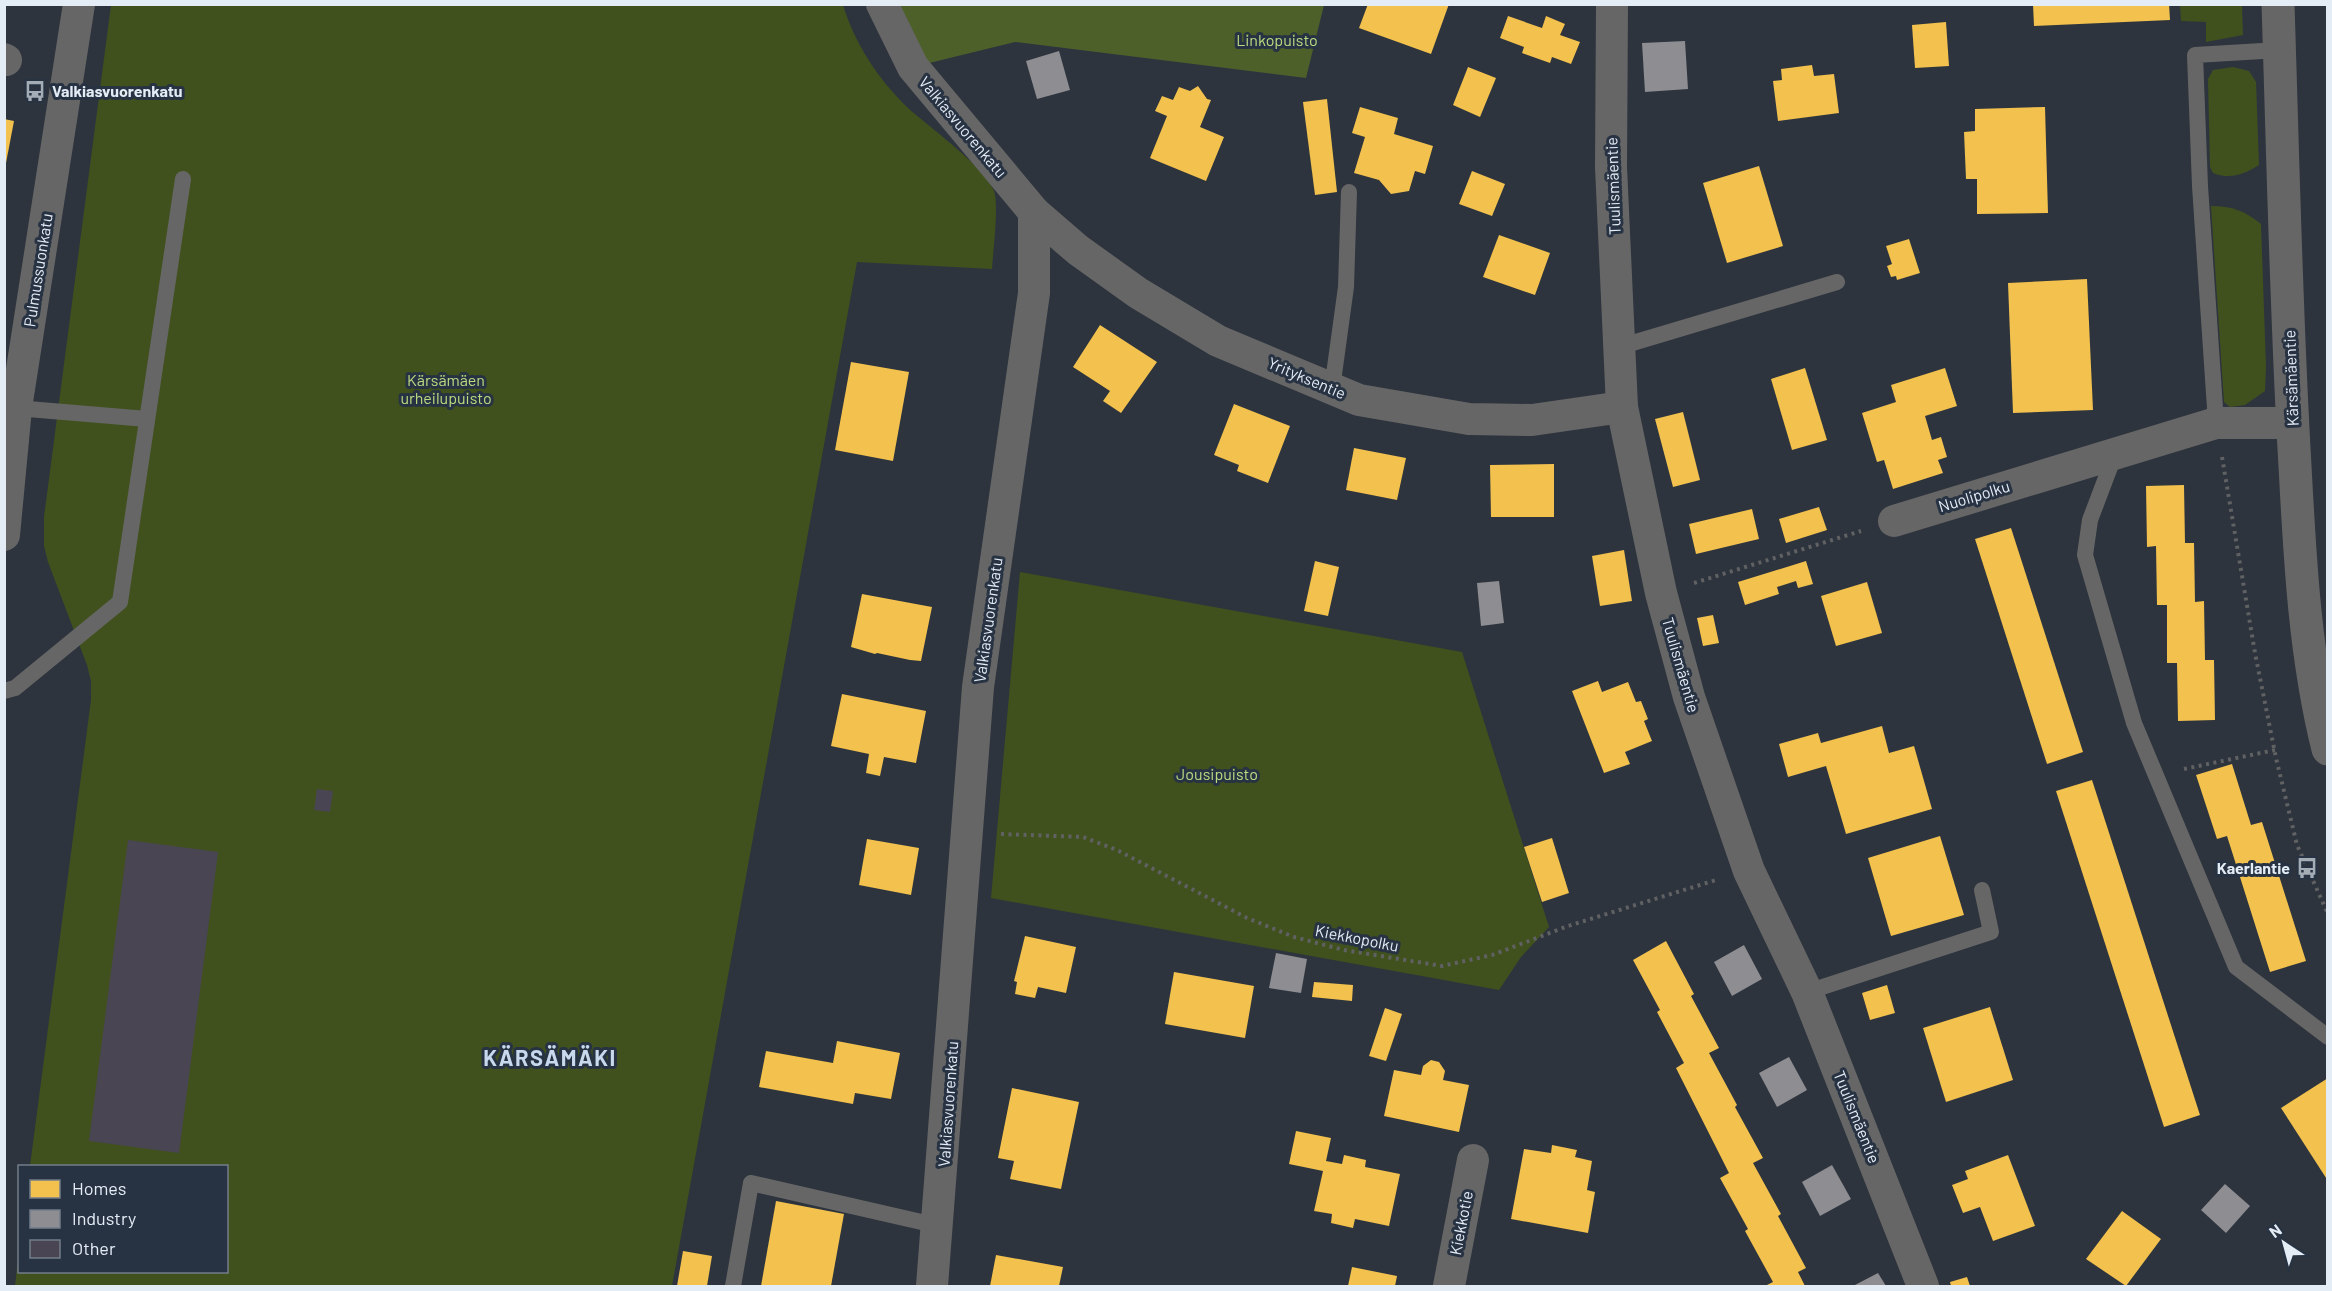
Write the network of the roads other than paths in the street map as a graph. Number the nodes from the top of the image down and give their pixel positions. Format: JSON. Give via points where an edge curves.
{"nodes":[{"id":1,"x":79,"y":4,"type":"edge"},
{"id":2,"x":882,"y":4,"type":"edge"},
{"id":3,"x":1612,"y":4,"type":"edge"},
{"id":4,"x":2278,"y":4,"type":"edge"},
{"id":5,"x":2279,"y":50,"type":"junction"},
{"id":6,"x":183,"y":179,"type":"dead end"},
{"id":7,"x":1349,"y":192,"type":"dead end"},
{"id":8,"x":1034,"y":212,"type":"junction"},
{"id":9,"x":1837,"y":282,"type":"dead end"},
{"id":10,"x":1619,"y":347,"type":"junction"},
{"id":11,"x":1332,"y":389,"type":"junction"},
{"id":12,"x":1622,"y":406,"type":"junction"},
{"id":13,"x":16,"y":408,"type":"junction"},
{"id":14,"x":147,"y":419,"type":"junction"},
{"id":15,"x":2216,"y":423,"type":"junction"},
{"id":16,"x":2292,"y":423,"type":"junction"},
{"id":17,"x":2115,"y":454,"type":"junction"},
{"id":18,"x":1894,"y":521,"type":"road end"},
{"id":19,"x":4,"y":535,"type":"edge"},
{"id":20,"x":4,"y":692,"type":"edge"},
{"id":21,"x":2328,"y":749,"type":"edge"},
{"id":22,"x":1982,"y":890,"type":"dead end"},
{"id":23,"x":1807,"y":992,"type":"junction"},
{"id":24,"x":2328,"y":1037,"type":"edge"},
{"id":25,"x":1473,"y":1160,"type":"dead end"},
{"id":26,"x":939,"y":1226,"type":"junction"},
{"id":27,"x":733,"y":1287,"type":"edge"},
{"id":28,"x":932,"y":1287,"type":"edge"},
{"id":29,"x":1449,"y":1287,"type":"edge"},
{"id":30,"x":1923,"y":1287,"type":"edge"}],
"edges":[{"from":1,"to":13,"type":"street","name":"Pulmussuonkatu"},
{"from":2,"to":8,"type":"street","name":"Valkiasvuorenkatu","via":[[913,67]]},
{"from":3,"to":10,"type":"street","name":"Tuulismäentie","via":[[1611,167]]},
{"from":4,"to":5,"type":"street","name":"Kärsämäentie"},
{"from":5,"to":15,"type":"lane","via":[[2195,55]]},
{"from":5,"to":16,"type":"street","name":"Kärsämäentie"},
{"from":6,"to":14,"type":"lane"},
{"from":7,"to":11,"type":"lane","via":[[1346,287]]},
{"from":8,"to":11,"type":"street","name":"Yrityksentie","via":[[1138,293],[1218,341]]},
{"from":8,"to":26,"type":"street","name":"Valkiasvuorenkatu","via":[[1034,293],[978,687]]},
{"from":9,"to":10,"type":"lane"},
{"from":10,"to":12,"type":"street","name":"Tuulismäentie"},
{"from":11,"to":12,"type":"street","name":"Yrityksentie","via":[[1359,400],[1469,419],[1532,420]]},
{"from":12,"to":23,"type":"street","name":"Tuulismäentie","via":[[1660,593],[1689,698],[1749,871]]},
{"from":13,"to":14,"type":"lane"},
{"from":13,"to":19,"type":"street","name":"Pulmussuonkatu"},
{"from":14,"to":20,"type":"lane","via":[[120,602],[15,688]]},
{"from":15,"to":16,"type":"street","name":"Nuolipolku"},
{"from":15,"to":17,"type":"street","name":"Nuolipolku"},
{"from":16,"to":21,"type":"street","name":"Kärsämäentie","via":[[2308,638]]},
{"from":17,"to":18,"type":"street","name":"Nuolipolku"},
{"from":17,"to":24,"type":"lane","via":[[2090,520],[2085,555],[2134,723],[2236,967]]},
{"from":22,"to":23,"type":"lane","via":[[1991,932]]},
{"from":23,"to":30,"type":"street","name":"Tuulismäentie"},
{"from":25,"to":29,"type":"street","name":"Kiekkotie"},
{"from":26,"to":27,"type":"lane","via":[[751,1184]]},
{"from":26,"to":28,"type":"street","name":"Valkiasvuorenkatu"}]}
